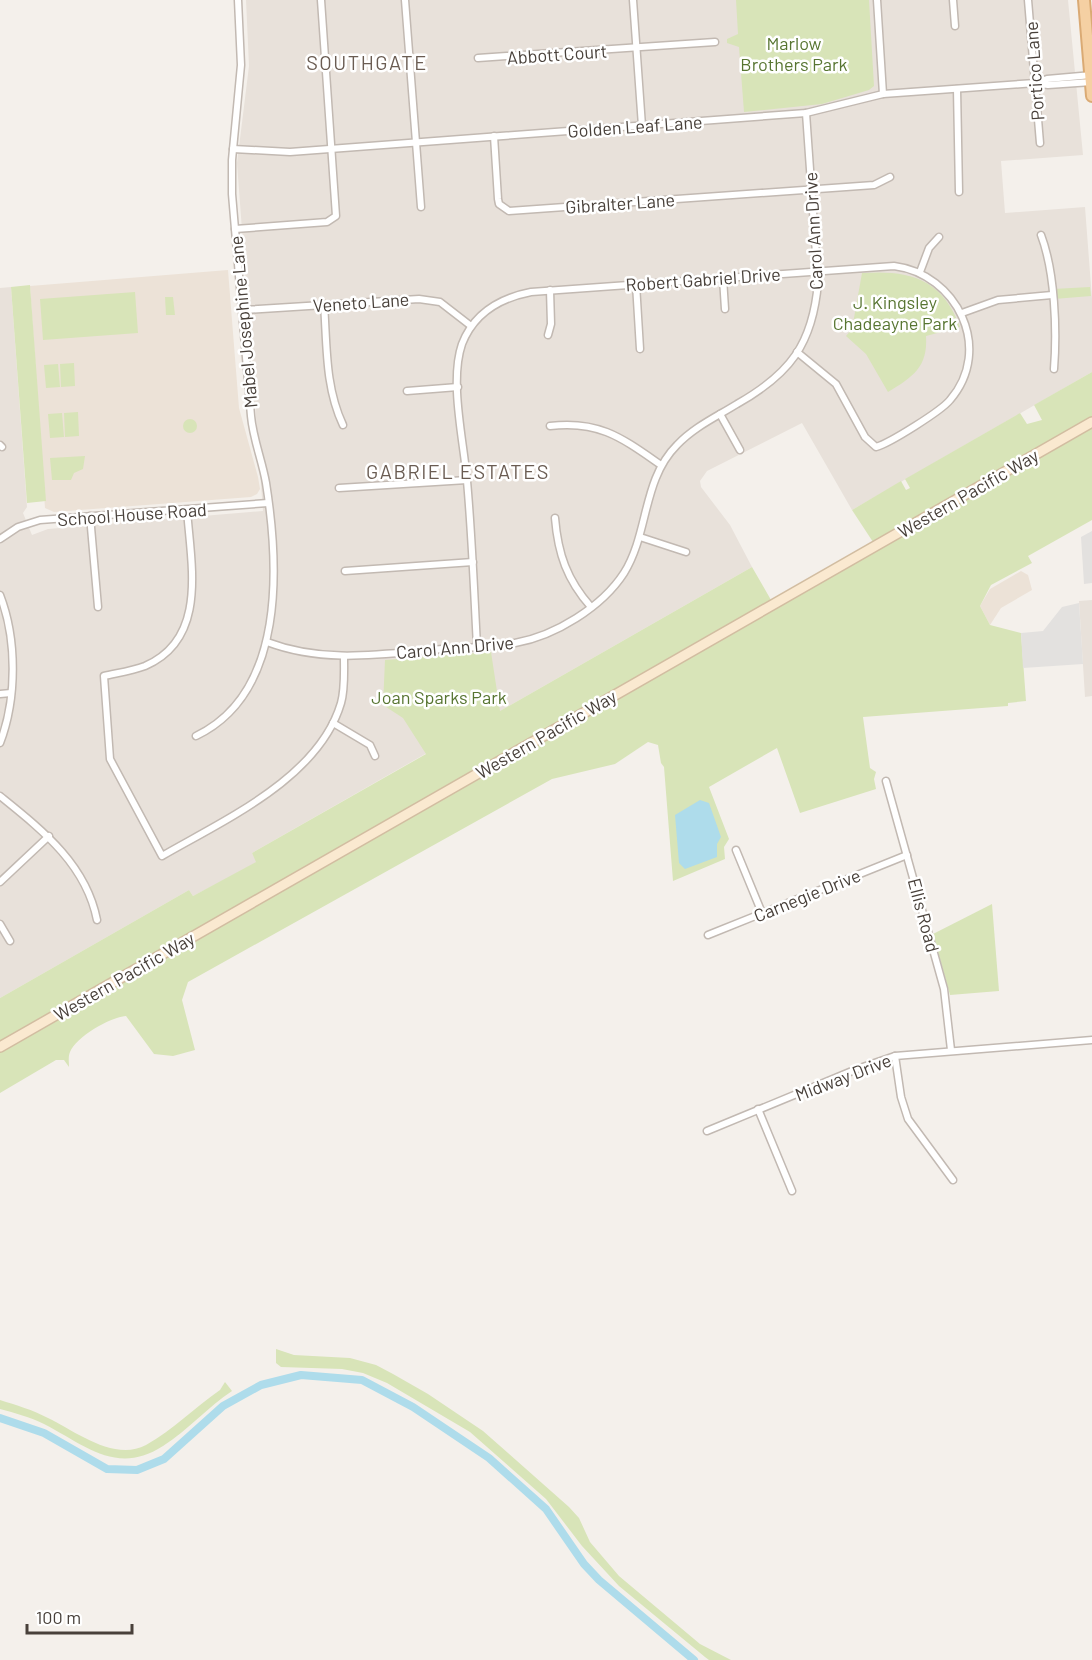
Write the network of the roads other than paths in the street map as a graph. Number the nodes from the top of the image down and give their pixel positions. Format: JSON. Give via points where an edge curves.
{"nodes":[{"id":1,"x":238,"y":0,"type":"edge"},
{"id":2,"x":321,"y":0,"type":"edge"},
{"id":3,"x":405,"y":0,"type":"edge"},
{"id":4,"x":633,"y":0,"type":"edge"},
{"id":5,"x":877,"y":0,"type":"edge"},
{"id":6,"x":953,"y":0,"type":"edge"},
{"id":7,"x":1028,"y":0,"type":"edge"},
{"id":8,"x":1084,"y":0,"type":"edge"},
{"id":9,"x":955,"y":26,"type":"dead end"},
{"id":10,"x":714,"y":42,"type":"dead end"},
{"id":11,"x":636,"y":48,"type":"junction"},
{"id":12,"x":477,"y":58,"type":"dead end"},
{"id":13,"x":1091,"y":79,"type":"edge"},
{"id":14,"x":1035,"y":83,"type":"junction"},
{"id":15,"x":957,"y":89,"type":"junction"},
{"id":16,"x":883,"y":94,"type":"junction"},
{"id":17,"x":1092,"y":96,"type":"edge"},
{"id":18,"x":806,"y":113,"type":"junction"},
{"id":19,"x":642,"y":126,"type":"junction"},
{"id":20,"x":494,"y":136,"type":"junction"},
{"id":21,"x":415,"y":142,"type":"junction"},
{"id":22,"x":1040,"y":143,"type":"dead end"},
{"id":23,"x":233,"y":149,"type":"junction"},
{"id":24,"x":333,"y":149,"type":"junction"},
{"id":25,"x":890,"y":177,"type":"dead end"},
{"id":26,"x":811,"y":189,"type":"junction"},
{"id":27,"x":959,"y":192,"type":"dead end"},
{"id":28,"x":421,"y":207,"type":"dead end"},
{"id":29,"x":235,"y":229,"type":"junction"},
{"id":30,"x":1041,"y":235,"type":"dead end"},
{"id":31,"x":939,"y":237,"type":"dead end"},
{"id":32,"x":817,"y":270,"type":"junction"},
{"id":33,"x":920,"y":272,"type":"junction"},
{"id":34,"x":723,"y":278,"type":"junction"},
{"id":35,"x":636,"y":284,"type":"junction"},
{"id":36,"x":550,"y":290,"type":"junction"},
{"id":37,"x":1052,"y":295,"type":"junction"},
{"id":38,"x":324,"y":304,"type":"junction"},
{"id":39,"x":725,"y":309,"type":"dead end"},
{"id":40,"x":244,"y":310,"type":"junction"},
{"id":41,"x":962,"y":313,"type":"junction"},
{"id":42,"x":471,"y":326,"type":"junction"},
{"id":43,"x":548,"y":335,"type":"dead end"},
{"id":44,"x":640,"y":350,"type":"dead end"},
{"id":45,"x":797,"y":352,"type":"junction"},
{"id":46,"x":1054,"y":369,"type":"dead end"},
{"id":47,"x":458,"y":387,"type":"junction"},
{"id":48,"x":407,"y":390,"type":"dead end"},
{"id":49,"x":720,"y":414,"type":"junction"},
{"id":50,"x":1092,"y":422,"type":"edge"},
{"id":51,"x":343,"y":425,"type":"dead end"},
{"id":52,"x":549,"y":426,"type":"dead end"},
{"id":53,"x":740,"y":450,"type":"dead end"},
{"id":54,"x":661,"y":465,"type":"junction"},
{"id":55,"x":467,"y":480,"type":"junction"},
{"id":56,"x":339,"y":488,"type":"dead end"},
{"id":57,"x":268,"y":503,"type":"junction"},
{"id":58,"x":187,"y":510,"type":"junction"},
{"id":59,"x":90,"y":516,"type":"junction"},
{"id":60,"x":555,"y":518,"type":"dead end"},
{"id":61,"x":640,"y":537,"type":"junction"},
{"id":62,"x":0,"y":539,"type":"edge"},
{"id":63,"x":686,"y":552,"type":"dead end"},
{"id":64,"x":473,"y":561,"type":"junction"},
{"id":65,"x":345,"y":571,"type":"dead end"},
{"id":66,"x":0,"y":595,"type":"edge"},
{"id":67,"x":98,"y":607,"type":"dead end"},
{"id":68,"x":591,"y":607,"type":"junction"},
{"id":69,"x":267,"y":642,"type":"junction"},
{"id":70,"x":477,"y":646,"type":"junction"},
{"id":71,"x":344,"y":657,"type":"junction"},
{"id":72,"x":0,"y":693,"type":"edge"},
{"id":73,"x":11,"y":693,"type":"junction"},
{"id":74,"x":333,"y":723,"type":"junction"},
{"id":75,"x":196,"y":736,"type":"dead end"},
{"id":76,"x":0,"y":743,"type":"edge"},
{"id":77,"x":375,"y":756,"type":"dead end"},
{"id":78,"x":886,"y":781,"type":"dead end"},
{"id":79,"x":0,"y":796,"type":"edge"},
{"id":80,"x":49,"y":836,"type":"junction"},
{"id":81,"x":736,"y":850,"type":"dead end"},
{"id":82,"x":907,"y":855,"type":"junction"},
{"id":83,"x":0,"y":882,"type":"edge"},
{"id":84,"x":762,"y":914,"type":"junction"},
{"id":85,"x":97,"y":920,"type":"dead end"},
{"id":86,"x":0,"y":924,"type":"edge"},
{"id":87,"x":708,"y":935,"type":"dead end"},
{"id":88,"x":10,"y":941,"type":"dead end"},
{"id":89,"x":1092,"y":1040,"type":"edge"},
{"id":90,"x":0,"y":1047,"type":"edge"},
{"id":91,"x":951,"y":1050,"type":"junction"},
{"id":92,"x":895,"y":1056,"type":"junction"},
{"id":93,"x":758,"y":1109,"type":"junction"},
{"id":94,"x":707,"y":1131,"type":"dead end"},
{"id":95,"x":953,"y":1179,"type":"dead end"},
{"id":96,"x":792,"y":1191,"type":"dead end"}],
"edges":[{"from":1,"to":23,"type":"street","name":"Mabel Josephine Lane","via":[[241,65]]},
{"from":2,"to":24,"type":"street"},
{"from":3,"to":21,"type":"street"},
{"from":4,"to":11,"type":"street"},
{"from":5,"to":16,"type":"street"},
{"from":6,"to":9,"type":"street"},
{"from":7,"to":14,"type":"street","name":"Portico Lane"},
{"from":8,"to":13,"type":"main road"},
{"from":10,"to":11,"type":"street","name":"Abbott Court"},
{"from":11,"to":12,"type":"street","name":"Abbott Court"},
{"from":11,"to":19,"type":"street"},
{"from":13,"to":14,"type":"street","name":"Golden Leaf Lane","via":[[1047,79]]},
{"from":13,"to":17,"type":"main road"},
{"from":14,"to":15,"type":"street","name":"Golden Leaf Lane"},
{"from":14,"to":22,"type":"street","name":"Portico Lane"},
{"from":15,"to":16,"type":"street","name":"Golden Leaf Lane"},
{"from":15,"to":27,"type":"street"},
{"from":16,"to":18,"type":"street","name":"Golden Leaf Lane"},
{"from":18,"to":19,"type":"street","name":"Golden Leaf Lane"},
{"from":18,"to":26,"type":"street","name":"Carol Ann Drive"},
{"from":19,"to":20,"type":"street","name":"Golden Leaf Lane"},
{"from":20,"to":21,"type":"street","name":"Golden Leaf Lane"},
{"from":20,"to":26,"type":"street","name":"Gibralter Lane","via":[[498,199],[509,211]]},
{"from":21,"to":24,"type":"street","name":"Golden Leaf Lane"},
{"from":21,"to":28,"type":"street"},
{"from":23,"to":24,"type":"street","name":"Golden Leaf Lane","via":[[277,153]]},
{"from":23,"to":29,"type":"street","name":"Mabel Josephine Lane"},
{"from":24,"to":29,"type":"street","via":[[338,212],[334,219]]},
{"from":25,"to":26,"type":"street","via":[[874,184]]},
{"from":26,"to":32,"type":"street","name":"Carol Ann Drive"},
{"from":29,"to":40,"type":"street","name":"Mabel Josephine Lane"},
{"from":30,"to":37,"type":"street","via":[[1047,250]]},
{"from":31,"to":33,"type":"street","via":[[929,248]]},
{"from":32,"to":33,"type":"street","name":"Robert Gabriel Drive","via":[[894,266]]},
{"from":32,"to":34,"type":"street","name":"Robert Gabriel Drive"},
{"from":32,"to":45,"type":"street","name":"Carol Ann Drive","via":[[814,309]]},
{"from":33,"to":41,"type":"street","name":"Robert Gabriel Drive","via":[[948,293]]},
{"from":34,"to":35,"type":"street","name":"Robert Gabriel Drive"},
{"from":34,"to":39,"type":"street"},
{"from":35,"to":36,"type":"street","name":"Robert Gabriel Drive"},
{"from":35,"to":44,"type":"street"},
{"from":36,"to":42,"type":"street","name":"Robert Gabriel Drive","via":[[512,295],[489,308]]},
{"from":36,"to":43,"type":"street"},
{"from":37,"to":41,"type":"street","via":[[998,300]]},
{"from":37,"to":46,"type":"street"},
{"from":38,"to":40,"type":"street","name":"Veneto Lane"},
{"from":38,"to":42,"type":"street","name":"Veneto Lane","via":[[427,299],[446,306]]},
{"from":38,"to":51,"type":"street","via":[[330,388]]},
{"from":40,"to":57,"type":"street","name":"Mabel Josephine Lane","via":[[253,430]]},
{"from":41,"to":45,"type":"street","via":[[968,361],[957,390],[942,408],[881,446],[872,445],[836,384]]},
{"from":42,"to":47,"type":"street","via":[[459,359]]},
{"from":45,"to":49,"type":"street","name":"Carol Ann Drive","via":[[770,384]]},
{"from":47,"to":48,"type":"street"},
{"from":47,"to":55,"type":"street"},
{"from":49,"to":53,"type":"street"},
{"from":49,"to":54,"type":"street","name":"Carol Ann Drive","via":[[689,432]]},
{"from":50,"to":90,"type":"street","name":"Western Pacific Way"},
{"from":52,"to":54,"type":"street","via":[[599,427]]},
{"from":54,"to":61,"type":"street","name":"Carol Ann Drive","via":[[650,491]]},
{"from":55,"to":56,"type":"street"},
{"from":55,"to":64,"type":"street"},
{"from":57,"to":58,"type":"street","name":"School House Road"},
{"from":57,"to":69,"type":"street","name":"Mabel Josephine Lane","via":[[274,580]]},
{"from":58,"to":59,"type":"street","name":"School House Road"},
{"from":58,"to":74,"type":"street","via":[[193,598],[188,622],[177,641],[154,660],[104,676],[110,759],[162,856],[264,796],[314,750]]},
{"from":59,"to":62,"type":"street","name":"School House Road","via":[[32,521]]},
{"from":59,"to":67,"type":"street"},
{"from":60,"to":68,"type":"street","via":[[563,566]]},
{"from":61,"to":63,"type":"street"},
{"from":61,"to":68,"type":"street","name":"Carol Ann Drive","via":[[621,578]]},
{"from":64,"to":65,"type":"street"},
{"from":64,"to":70,"type":"street"},
{"from":66,"to":73,"type":"street","via":[[8,626]]},
{"from":68,"to":70,"type":"street","name":"Carol Ann Drive","via":[[540,635],[515,643]]},
{"from":69,"to":71,"type":"street","name":"Carol Ann Drive","via":[[305,654]]},
{"from":69,"to":75,"type":"street","name":"Mabel Josephine Lane","via":[[249,687],[219,719]]},
{"from":70,"to":71,"type":"street","name":"Carol Ann Drive"},
{"from":71,"to":74,"type":"street","via":[[341,702]]},
{"from":72,"to":73,"type":"street"},
{"from":73,"to":76,"type":"street"},
{"from":74,"to":77,"type":"street","via":[[370,745]]},
{"from":78,"to":82,"type":"street","name":"Ellis Road"},
{"from":79,"to":80,"type":"street"},
{"from":80,"to":83,"type":"street"},
{"from":80,"to":85,"type":"street","via":[[70,862],[92,901]]},
{"from":81,"to":84,"type":"street"},
{"from":82,"to":84,"type":"street","name":"Carnegie Drive"},
{"from":82,"to":91,"type":"street","name":"Ellis Road","via":[[944,989]]},
{"from":84,"to":87,"type":"street","name":"Carnegie Drive"},
{"from":86,"to":88,"type":"street"},
{"from":89,"to":91,"type":"street","name":"Midway Drive"},
{"from":91,"to":92,"type":"street","name":"Midway Drive"},
{"from":92,"to":93,"type":"street","name":"Midway Drive"},
{"from":92,"to":95,"type":"street","via":[[908,1119]]},
{"from":93,"to":94,"type":"street","name":"Midway Drive"},
{"from":93,"to":96,"type":"street"}]}
